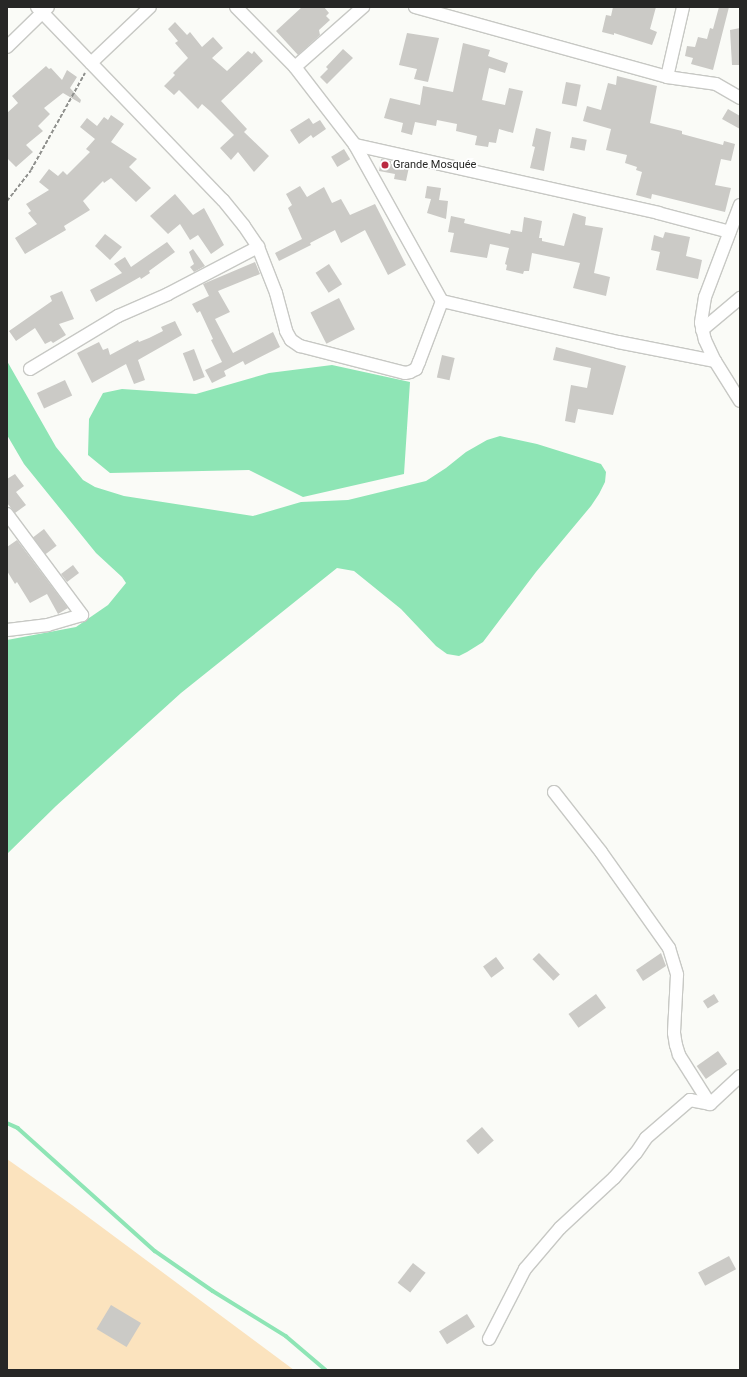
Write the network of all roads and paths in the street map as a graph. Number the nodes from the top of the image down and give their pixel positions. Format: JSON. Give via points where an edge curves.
{"nodes":[{"id":1,"x":150,"y":7,"type":"edge"},
{"id":2,"x":236,"y":7,"type":"edge"},
{"id":3,"x":363,"y":7,"type":"edge"},
{"id":4,"x":415,"y":7,"type":"edge"},
{"id":5,"x":683,"y":7,"type":"edge"},
{"id":6,"x":43,"y":9,"type":"edge"},
{"id":7,"x":7,"y":46,"type":"edge"},
{"id":8,"x":91,"y":63,"type":"junction"},
{"id":9,"x":295,"y":67,"type":"junction"},
{"id":10,"x":667,"y":77,"type":"junction"},
{"id":11,"x":740,"y":98,"type":"edge"},
{"id":12,"x":355,"y":145,"type":"junction"},
{"id":13,"x":7,"y":202,"type":"edge"},
{"id":14,"x":740,"y":205,"type":"edge"},
{"id":15,"x":730,"y":232,"type":"junction"},
{"id":16,"x":258,"y":247,"type":"junction"},
{"id":17,"x":740,"y":298,"type":"edge"},
{"id":18,"x":442,"y":301,"type":"junction"},
{"id":19,"x":702,"y":330,"type":"junction"},
{"id":20,"x":715,"y":361,"type":"junction"},
{"id":21,"x":30,"y":369,"type":"dead end"},
{"id":22,"x":740,"y":401,"type":"edge"},
{"id":23,"x":9,"y":520,"type":"edge"},
{"id":24,"x":7,"y":630,"type":"edge"},
{"id":25,"x":554,"y":792,"type":"dead end"},
{"id":26,"x":740,"y":1076,"type":"edge"},
{"id":27,"x":710,"y":1104,"type":"junction"},
{"id":28,"x":489,"y":1339,"type":"dead end"}],
"edges":[{"from":1,"to":8,"type":"street"},
{"from":2,"to":9,"type":"street"},
{"from":3,"to":9,"type":"street"},
{"from":4,"to":10,"type":"street"},
{"from":5,"to":10,"type":"street"},
{"from":6,"to":7,"type":"street"},
{"from":6,"to":8,"type":"street"},
{"from":8,"to":13,"type":"path","via":[[31,170]]},
{"from":8,"to":16,"type":"street","via":[[223,200]]},
{"from":9,"to":12,"type":"street"},
{"from":10,"to":11,"type":"street","via":[[716,84]]},
{"from":12,"to":15,"type":"street","via":[[658,213]]},
{"from":12,"to":18,"type":"street"},
{"from":14,"to":15,"type":"street"},
{"from":15,"to":19,"type":"street","via":[[705,296]]},
{"from":16,"to":18,"type":"street","via":[[276,293],[286,331],[291,340],[300,346],[405,373],[410,372],[419,362]]},
{"from":16,"to":21,"type":"street","via":[[168,294],[118,316]]},
{"from":17,"to":19,"type":"street"},
{"from":18,"to":20,"type":"street","via":[[618,342]]},
{"from":19,"to":20,"type":"street"},
{"from":20,"to":22,"type":"street"},
{"from":23,"to":24,"type":"street","via":[[82,615],[48,625]]},
{"from":25,"to":27,"type":"street","via":[[601,852],[669,948],[677,975],[674,1034],[676,1045],[679,1055]]},
{"from":26,"to":27,"type":"street"},
{"from":27,"to":28,"type":"street","via":[[690,1100],[646,1138],[614,1178],[560,1228],[525,1269]]}]}
